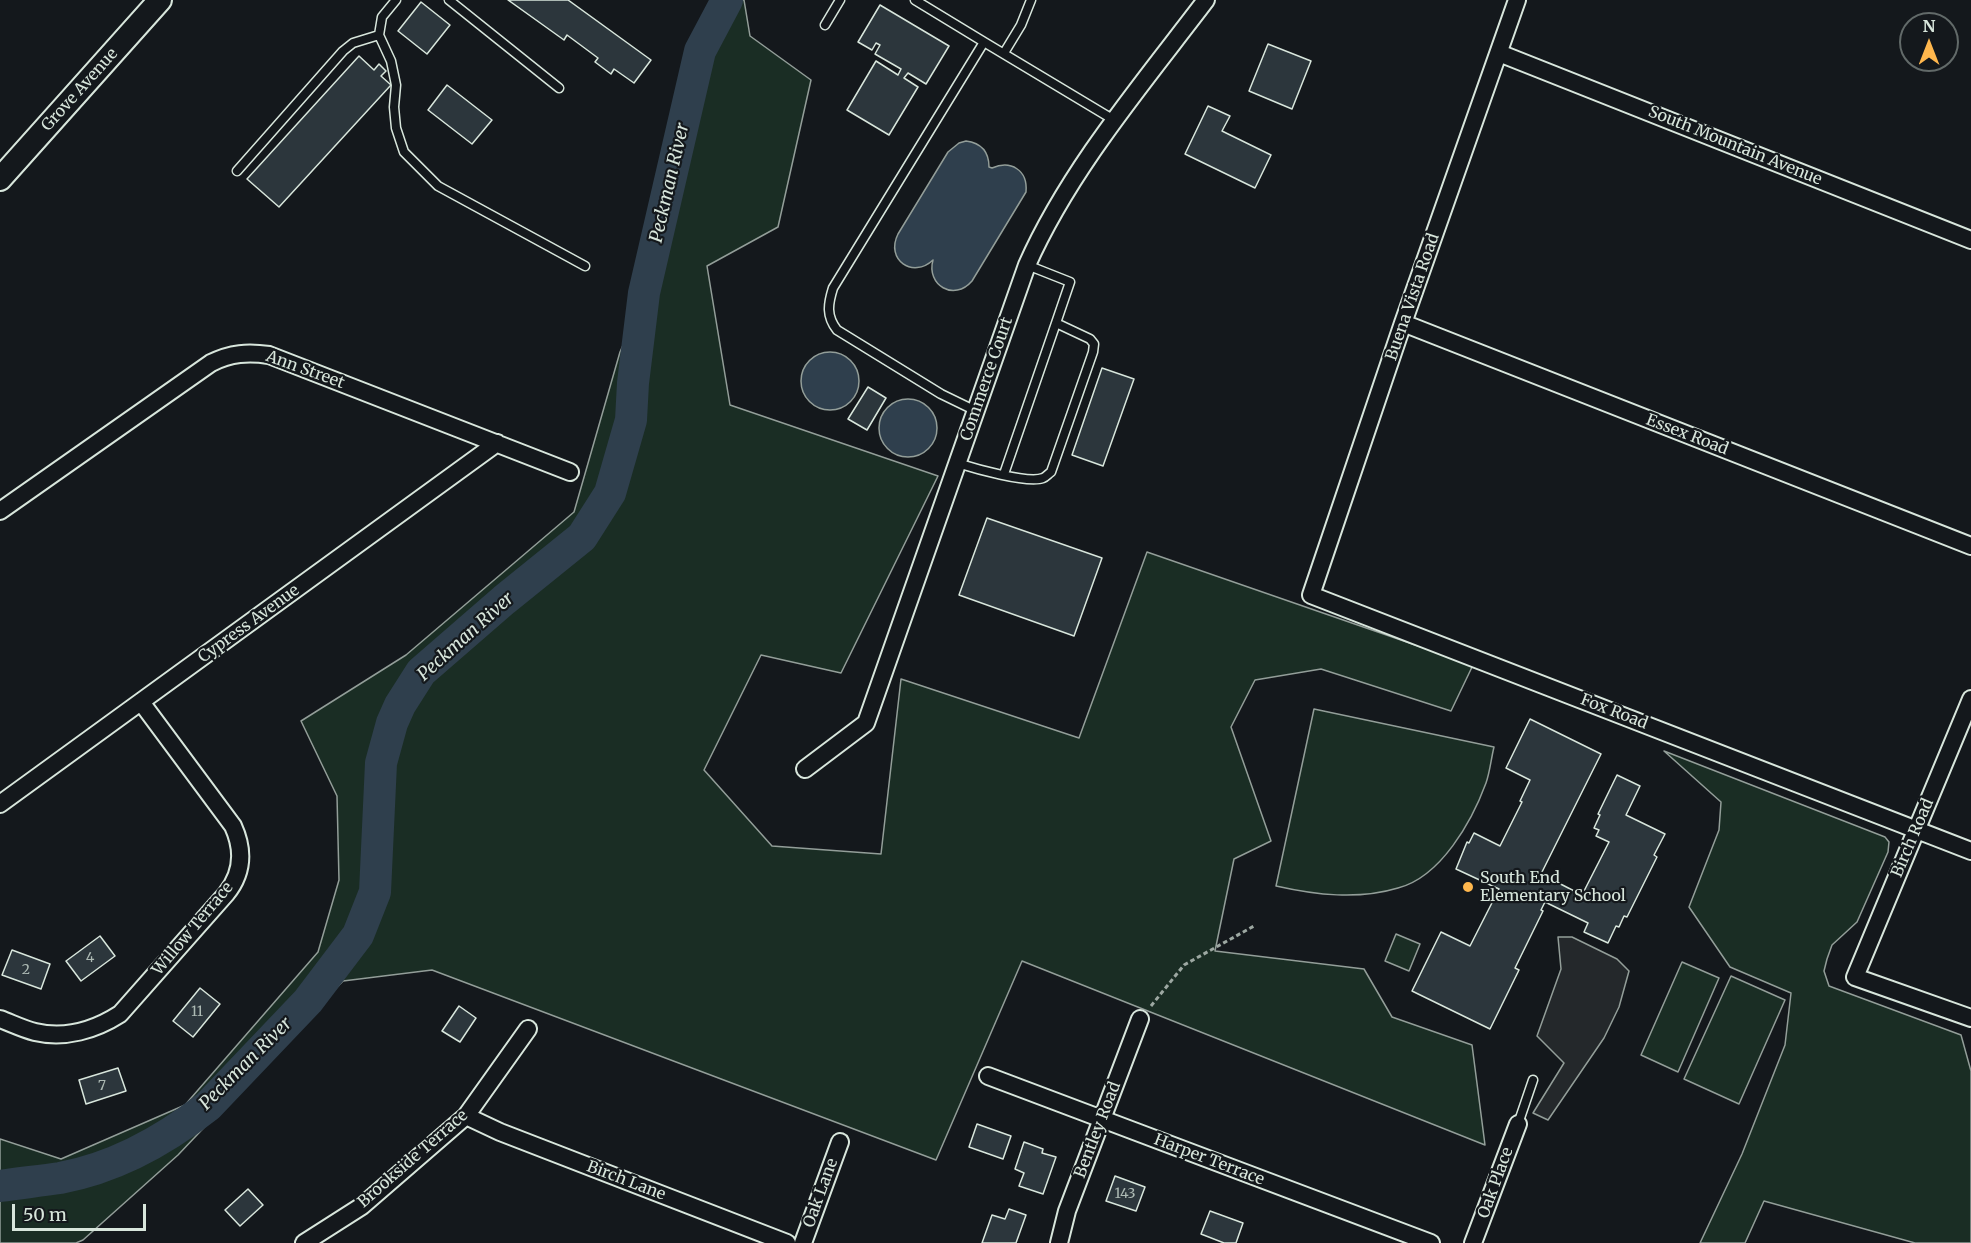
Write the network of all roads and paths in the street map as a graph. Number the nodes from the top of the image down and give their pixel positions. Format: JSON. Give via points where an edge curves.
{"nodes":[{"id":1,"x":160,"y":0,"type":"edge"},
{"id":2,"x":396,"y":0,"type":"edge"},
{"id":3,"x":449,"y":0,"type":"edge"},
{"id":4,"x":840,"y":0,"type":"edge"},
{"id":5,"x":915,"y":0,"type":"edge"},
{"id":6,"x":1031,"y":0,"type":"edge"},
{"id":7,"x":1206,"y":0,"type":"edge"},
{"id":8,"x":1517,"y":0,"type":"edge"},
{"id":9,"x":825,"y":25,"type":"dead end"},
{"id":10,"x":379,"y":35,"type":"junction"},
{"id":11,"x":984,"y":42,"type":"junction"},
{"id":12,"x":1004,"y":53,"type":"junction"},
{"id":13,"x":1499,"y":53,"type":"junction"},
{"id":14,"x":559,"y":88,"type":"dead end"},
{"id":15,"x":1114,"y":120,"type":"junction"},
{"id":16,"x":237,"y":171,"type":"dead end"},
{"id":17,"x":0,"y":179,"type":"edge"},
{"id":18,"x":1971,"y":240,"type":"edge"},
{"id":19,"x":585,"y":266,"type":"dead end"},
{"id":20,"x":1027,"y":266,"type":"junction"},
{"id":21,"x":1056,"y":323,"type":"junction"},
{"id":22,"x":1403,"y":323,"type":"junction"},
{"id":23,"x":976,"y":411,"type":"junction"},
{"id":24,"x":497,"y":443,"type":"junction"},
{"id":25,"x":957,"y":463,"type":"junction"},
{"id":26,"x":570,"y":472,"type":"dead end"},
{"id":27,"x":1004,"y":474,"type":"junction"},
{"id":28,"x":0,"y":511,"type":"edge"},
{"id":29,"x":1971,"y":546,"type":"edge"},
{"id":30,"x":1311,"y":595,"type":"joint"},
{"id":31,"x":1971,"y":699,"type":"edge"},
{"id":32,"x":141,"y":702,"type":"junction"},
{"id":33,"x":805,"y":769,"type":"dead end"},
{"id":34,"x":0,"y":804,"type":"edge"},
{"id":35,"x":1917,"y":828,"type":"junction"},
{"id":36,"x":1971,"y":851,"type":"edge"},
{"id":37,"x":1254,"y":926,"type":"dead end"},
{"id":38,"x":1971,"y":1018,"type":"edge"},
{"id":39,"x":0,"y":1019,"type":"edge"},
{"id":40,"x":1140,"y":1019,"type":"joint"},
{"id":41,"x":528,"y":1029,"type":"dead end"},
{"id":42,"x":988,"y":1076,"type":"dead end"},
{"id":43,"x":1533,"y":1080,"type":"dead end"},
{"id":44,"x":466,"y":1116,"type":"junction"},
{"id":45,"x":1102,"y":1119,"type":"junction"},
{"id":46,"x":1518,"y":1124,"type":"joint"},
{"id":47,"x":840,"y":1142,"type":"dead end"},
{"id":48,"x":304,"y":1243,"type":"edge"},
{"id":49,"x":787,"y":1243,"type":"edge"},
{"id":50,"x":803,"y":1243,"type":"edge"},
{"id":51,"x":1059,"y":1243,"type":"edge"},
{"id":52,"x":1431,"y":1243,"type":"edge"},
{"id":53,"x":1473,"y":1243,"type":"edge"}],
"edges":[{"from":1,"to":17,"type":"street","name":"Grove Avenue"},
{"from":2,"to":10,"type":"lane","via":[[382,17]]},
{"from":3,"to":14,"type":"lane"},
{"from":4,"to":9,"type":"lane"},
{"from":5,"to":11,"type":"lane"},
{"from":6,"to":12,"type":"lane"},
{"from":7,"to":15,"type":"street","name":"Commerce Court"},
{"from":8,"to":13,"type":"street","name":"Buena Vista Road"},
{"from":10,"to":16,"type":"lane","via":[[353,43],[343,51]]},
{"from":10,"to":19,"type":"lane","via":[[391,61],[396,85],[396,128],[404,152],[438,186]]},
{"from":11,"to":12,"type":"lane"},
{"from":11,"to":23,"type":"lane","via":[[833,288],[828,311],[837,330]]},
{"from":12,"to":15,"type":"lane"},
{"from":13,"to":18,"type":"street","name":"South Mountain Avenue"},
{"from":13,"to":22,"type":"street","name":"Buena Vista Road"},
{"from":15,"to":20,"type":"street","name":"Commerce Court","via":[[1054,211]]},
{"from":20,"to":21,"type":"lane","via":[[1070,282]]},
{"from":20,"to":23,"type":"street","name":"Commerce Court"},
{"from":21,"to":27,"type":"lane"},
{"from":21,"to":27,"type":"lane","via":[[1090,339],[1093,352],[1051,472],[1030,479]]},
{"from":22,"to":29,"type":"street","name":"Essex Road"},
{"from":22,"to":30,"type":"street","name":"Buena Vista Road"},
{"from":23,"to":25,"type":"street","name":"Commerce Court"},
{"from":24,"to":26,"type":"street","name":"Ann Street"},
{"from":24,"to":28,"type":"street","name":"Ann Street","via":[[269,355],[243,353],[212,363]]},
{"from":24,"to":32,"type":"street","name":"Cypress Avenue"},
{"from":25,"to":27,"type":"lane"},
{"from":25,"to":33,"type":"street","name":"Commerce Court","via":[[866,723]]},
{"from":30,"to":35,"type":"street","name":"Fox Road"},
{"from":31,"to":35,"type":"street","name":"Birch Road"},
{"from":32,"to":34,"type":"street","name":"Cypress Avenue"},
{"from":32,"to":39,"type":"street","name":"Willow Terrace","via":[[233,826],[241,860],[236,878],[120,1014],[107,1022],[81,1032],[50,1034]]},
{"from":35,"to":36,"type":"street","name":"Fox Road"},
{"from":35,"to":38,"type":"street","name":"Birch Road","via":[[1856,977]]},
{"from":37,"to":40,"type":"path","via":[[1184,965]]},
{"from":40,"to":45,"type":"street","name":"Bentley Road"},
{"from":41,"to":44,"type":"street","name":"Brookside Terrace"},
{"from":42,"to":45,"type":"street","name":"Harper Terrace"},
{"from":43,"to":46,"type":"lane"},
{"from":44,"to":48,"type":"street","name":"Brookside Terrace","via":[[362,1206]]},
{"from":44,"to":49,"type":"street","name":"Birch Lane"},
{"from":45,"to":51,"type":"street","name":"Bentley Road"},
{"from":45,"to":52,"type":"street","name":"Harper Terrace"},
{"from":46,"to":53,"type":"street","name":"Oak Place"},
{"from":47,"to":50,"type":"street","name":"Oak Lane"}]}
